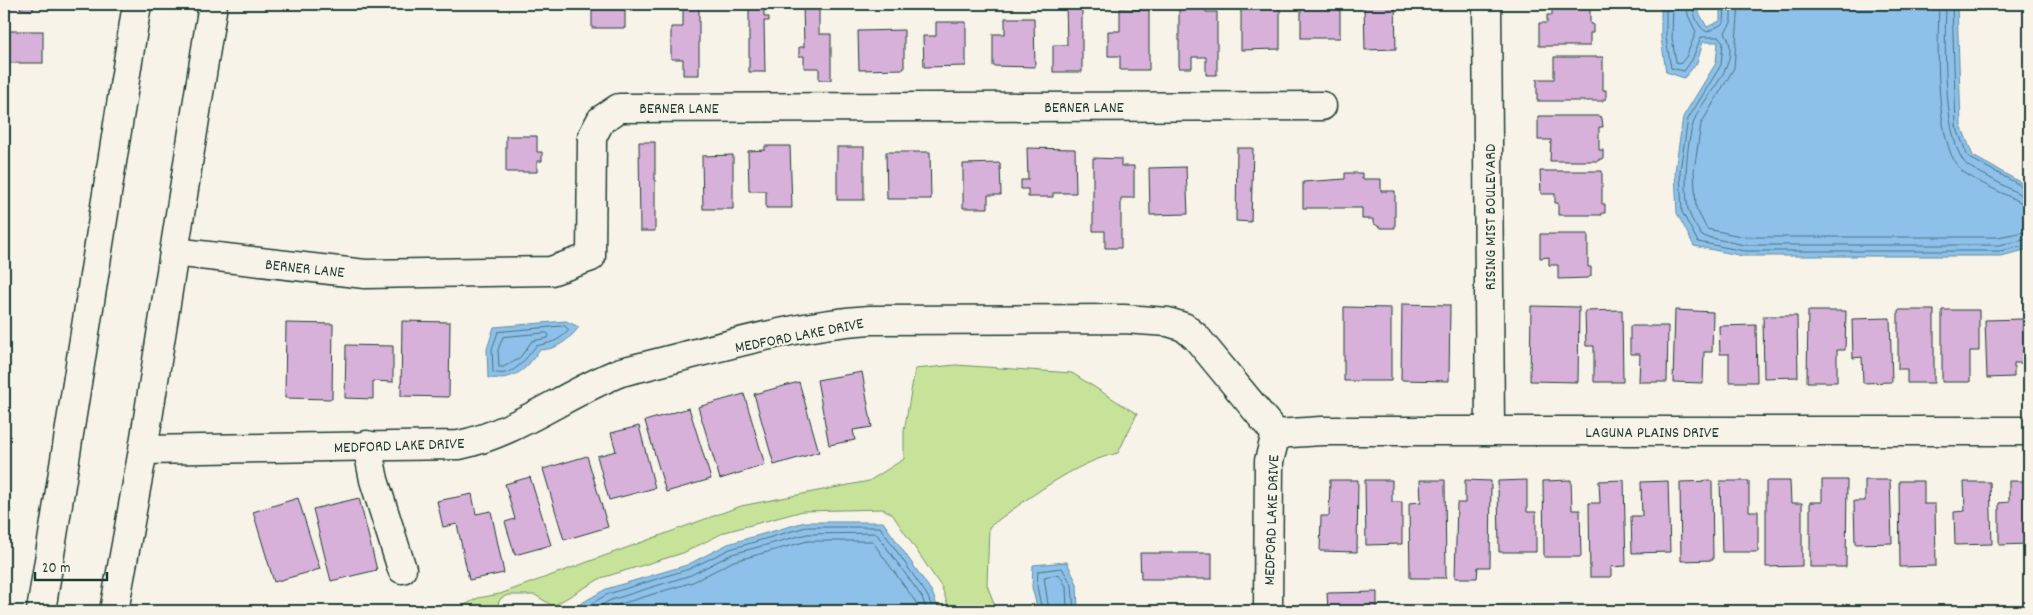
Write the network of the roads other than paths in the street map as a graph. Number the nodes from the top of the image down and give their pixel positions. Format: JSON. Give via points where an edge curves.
{"nodes":[{"id":1,"x":137,"y":4,"type":"edge"},
{"id":2,"x":213,"y":4,"type":"edge"},
{"id":3,"x":1488,"y":4,"type":"edge"},
{"id":4,"x":1322,"y":106,"type":"dead end"},
{"id":5,"x":174,"y":252,"type":"junction"},
{"id":6,"x":1490,"y":430,"type":"junction"},
{"id":7,"x":2029,"y":431,"type":"edge"},
{"id":8,"x":1276,"y":434,"type":"junction"},
{"id":9,"x":367,"y":445,"type":"junction"},
{"id":10,"x":143,"y":450,"type":"junction"},
{"id":11,"x":402,"y":569,"type":"dead end"},
{"id":12,"x":41,"y":611,"type":"edge"},
{"id":13,"x":114,"y":611,"type":"edge"},
{"id":14,"x":1268,"y":611,"type":"edge"}],
"edges":[{"from":1,"to":12,"type":"street"},
{"from":2,"to":5,"type":"street"},
{"from":3,"to":6,"type":"street","name":"RISING MIST BOULEVARD"},
{"from":4,"to":5,"type":"street","name":"BERNER LANE","via":[[619,108],[601,120],[592,137],[591,257],[551,272],[365,274]]},
{"from":5,"to":10,"type":"street"},
{"from":6,"to":7,"type":"street","name":"LAGUNA PLAINS DRIVE"},
{"from":6,"to":8,"type":"street","name":"LAGUNA PLAINS DRIVE"},
{"from":8,"to":9,"type":"street","name":"MEDFORD LAKE DRIVE","via":[[1196,338],[1184,327],[1168,322],[1124,319],[880,320],[792,331],[621,372],[480,440],[459,445]]},
{"from":8,"to":14,"type":"street","name":"MEDFORD LAKE DRIVE","via":[[1269,461]]},
{"from":9,"to":10,"type":"street","name":"MEDFORD LAKE DRIVE"},
{"from":9,"to":11,"type":"street","via":[[374,480]]},
{"from":10,"to":13,"type":"street"}]}
